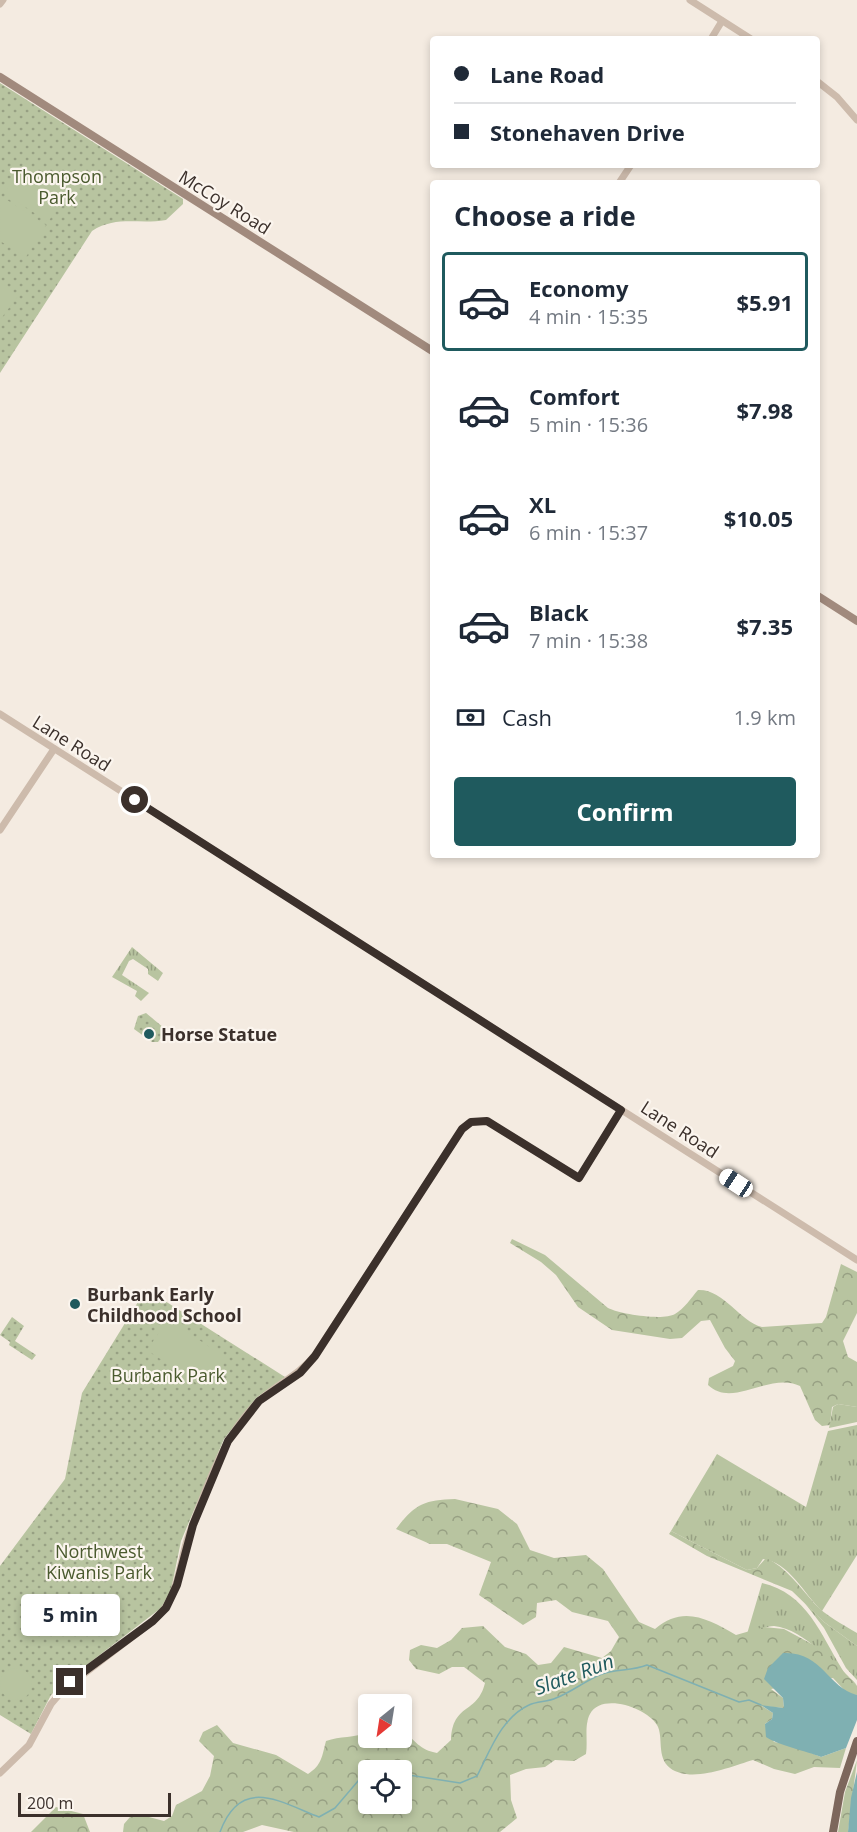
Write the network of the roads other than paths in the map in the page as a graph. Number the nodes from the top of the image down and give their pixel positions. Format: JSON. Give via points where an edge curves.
{"nodes":[{"id":1,"x":3,"y":0,"type":"edge"},
{"id":2,"x":690,"y":0,"type":"edge"},
{"id":3,"x":0,"y":4,"type":"edge"},
{"id":4,"x":722,"y":21,"type":"junction"},
{"id":5,"x":713,"y":36,"type":"edge"},
{"id":6,"x":746,"y":36,"type":"edge"},
{"id":7,"x":0,"y":77,"type":"edge"},
{"id":8,"x":820,"y":84,"type":"edge"},
{"id":9,"x":857,"y":120,"type":"edge"},
{"id":10,"x":430,"y":349,"type":"edge"},
{"id":11,"x":820,"y":597,"type":"edge"},
{"id":12,"x":857,"y":621,"type":"edge"},
{"id":13,"x":0,"y":714,"type":"edge"},
{"id":14,"x":54,"y":749,"type":"junction"},
{"id":15,"x":0,"y":830,"type":"edge"},
{"id":16,"x":621,"y":1110,"type":"junction"},
{"id":17,"x":857,"y":1260,"type":"edge"},
{"id":18,"x":857,"y":1742,"type":"edge"},
{"id":19,"x":0,"y":1773,"type":"edge"},
{"id":20,"x":833,"y":1832,"type":"edge"}],
"edges":[{"from":1,"to":3,"type":"street"},
{"from":2,"to":4,"type":"street"},
{"from":4,"to":5,"type":"street"},
{"from":4,"to":6,"type":"street"},
{"from":7,"to":10,"type":"main road","name":"McCoy Road"},
{"from":8,"to":9,"type":"street"},
{"from":11,"to":12,"type":"main road"},
{"from":13,"to":14,"type":"street","name":"Lane Road"},
{"from":14,"to":15,"type":"street"},
{"from":14,"to":16,"type":"street","name":"Lane Road"},
{"from":16,"to":17,"type":"street","name":"Lane Road"},
{"from":16,"to":19,"type":"street","via":[[579,1178],[481,1120],[471,1122],[460,1132],[315,1356],[300,1373],[259,1401],[233,1432],[193,1525],[177,1585],[166,1608],[63,1690],[29,1745]]},
{"from":18,"to":20,"type":"main road","via":[[838,1799]]}]}
